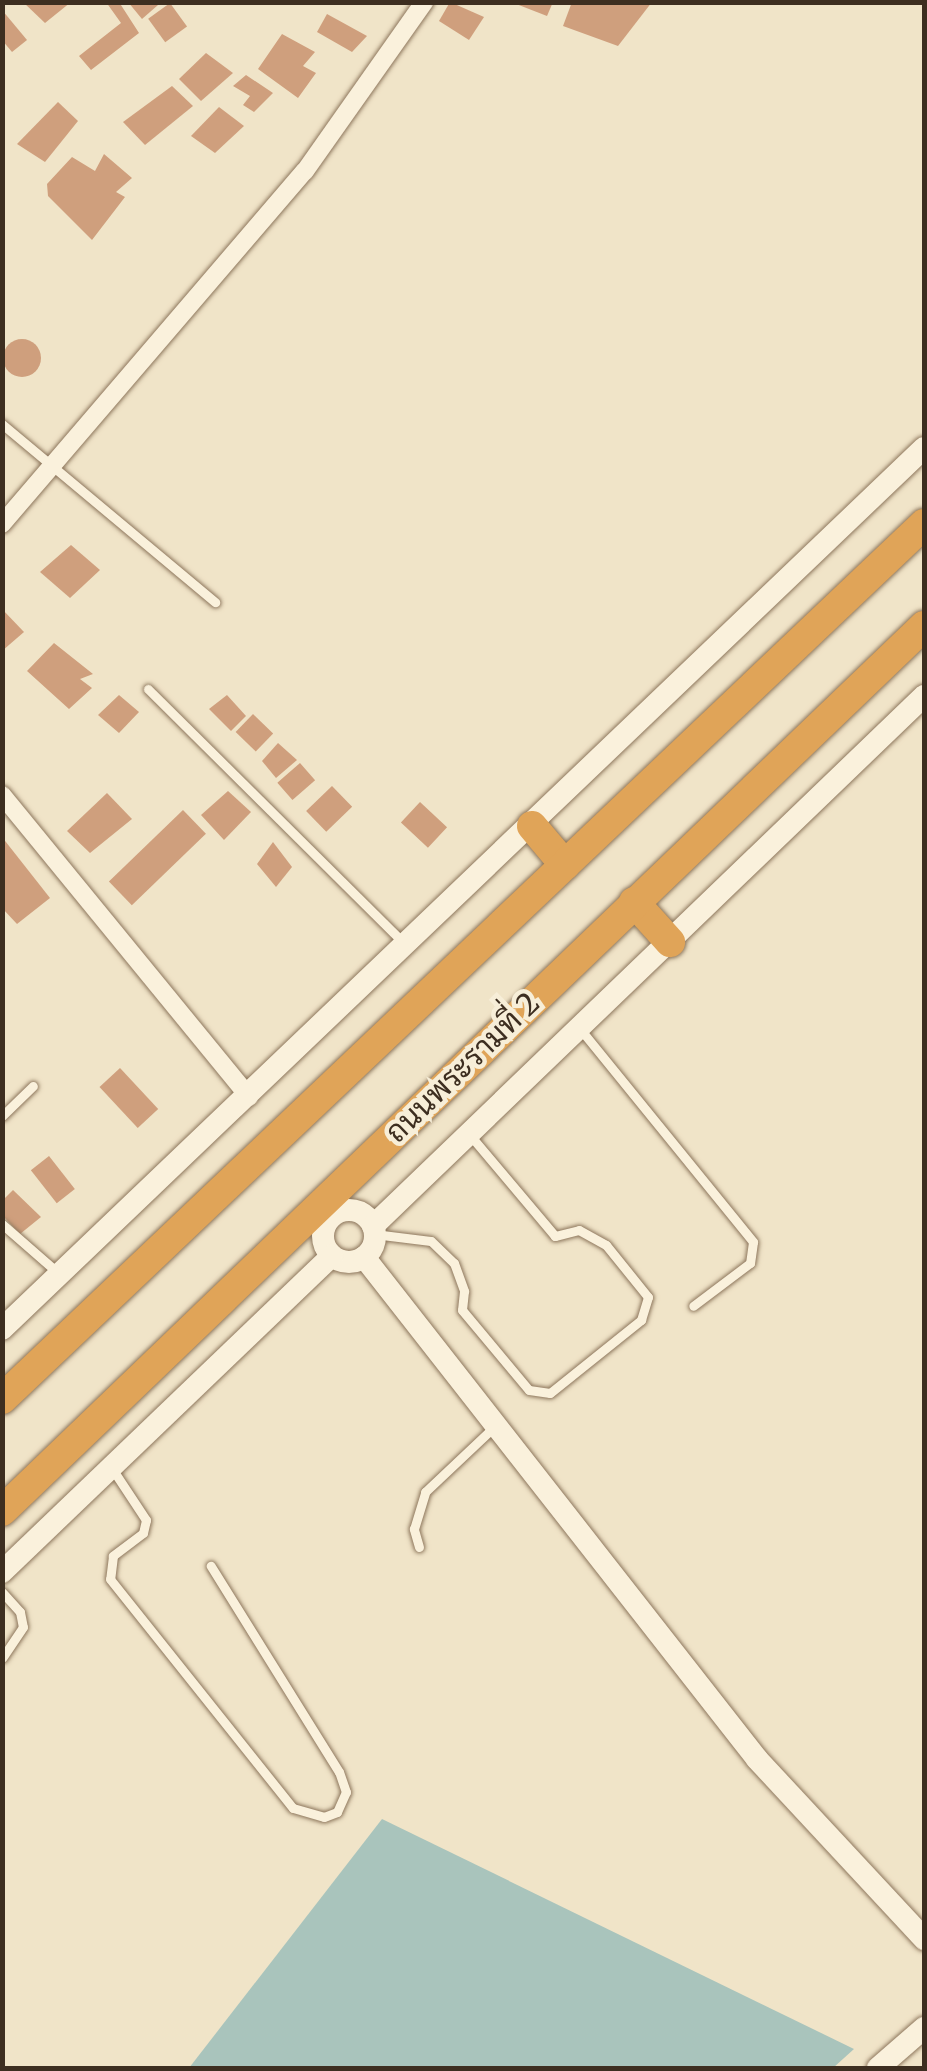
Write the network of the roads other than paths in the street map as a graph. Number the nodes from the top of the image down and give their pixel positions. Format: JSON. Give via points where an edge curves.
{"nodes":[{"id":1,"x":424,"y":2,"type":"edge"},
{"id":2,"x":2,"y":424,"type":"edge"},
{"id":3,"x":924,"y":448,"type":"edge"},
{"id":4,"x":54,"y":463,"type":"junction"},
{"id":5,"x":2,"y":524,"type":"edge"},
{"id":6,"x":924,"y":524,"type":"edge"},
{"id":7,"x":214,"y":602,"type":"dead end"},
{"id":8,"x":924,"y":626,"type":"edge"},
{"id":9,"x":148,"y":689,"type":"dead end"},
{"id":10,"x":924,"y":696,"type":"edge"},
{"id":11,"x":2,"y":794,"type":"edge"},
{"id":12,"x":532,"y":826,"type":"junction"},
{"id":13,"x":565,"y":865,"type":"junction"},
{"id":14,"x":634,"y":902,"type":"junction"},
{"id":15,"x":670,"y":942,"type":"junction"},
{"id":16,"x":407,"y":946,"type":"junction"},
{"id":17,"x":580,"y":1028,"type":"junction"},
{"id":18,"x":32,"y":1086,"type":"dead end"},
{"id":19,"x":249,"y":1097,"type":"junction"},
{"id":20,"x":2,"y":1116,"type":"edge"},
{"id":21,"x":470,"y":1136,"type":"junction"},
{"id":22,"x":320,"y":1217,"type":"junction"},
{"id":23,"x":2,"y":1224,"type":"edge"},
{"id":24,"x":374,"y":1230,"type":"junction"},
{"id":25,"x":332,"y":1256,"type":"junction"},
{"id":26,"x":364,"y":1257,"type":"junction"},
{"id":27,"x":61,"y":1276,"type":"junction"},
{"id":28,"x":693,"y":1306,"type":"dead end"},
{"id":29,"x":2,"y":1329,"type":"edge"},
{"id":30,"x":2,"y":1399,"type":"edge"},
{"id":31,"x":494,"y":1428,"type":"junction"},
{"id":32,"x":113,"y":1470,"type":"junction"},
{"id":33,"x":2,"y":1511,"type":"edge"},
{"id":34,"x":419,"y":1547,"type":"dead end"},
{"id":35,"x":210,"y":1566,"type":"dead end"},
{"id":36,"x":2,"y":1572,"type":"edge"},
{"id":37,"x":2,"y":1592,"type":"edge"},
{"id":38,"x":2,"y":1658,"type":"edge"},
{"id":39,"x":924,"y":1939,"type":"edge"},
{"id":40,"x":924,"y":2028,"type":"edge"},
{"id":41,"x":878,"y":2068,"type":"edge"}],
"edges":[{"from":1,"to":4,"type":"street","via":[[305,171]]},
{"from":2,"to":4,"type":"lane"},
{"from":3,"to":12,"type":"main road"},
{"from":4,"to":5,"type":"street"},
{"from":4,"to":7,"type":"lane"},
{"from":6,"to":13,"type":"highway"},
{"from":8,"to":14,"type":"highway","name":"ถนนพระรามที่ 2"},
{"from":9,"to":16,"type":"lane"},
{"from":10,"to":15,"type":"main road","name":"ถนนพระรามที่ 2"},
{"from":11,"to":19,"type":"street"},
{"from":12,"to":13,"type":"highway"},
{"from":12,"to":16,"type":"main road"},
{"from":13,"to":30,"type":"highway"},
{"from":14,"to":15,"type":"highway"},
{"from":14,"to":22,"type":"highway","name":"ถนนพระรามที่ 2"},
{"from":15,"to":17,"type":"main road","name":"ถนนพระรามที่ 2"},
{"from":16,"to":19,"type":"main road"},
{"from":17,"to":21,"type":"main road","name":"ถนนพระรามที่ 2"},
{"from":17,"to":28,"type":"lane","via":[[753,1242],[750,1263]]},
{"from":18,"to":20,"type":"lane"},
{"from":19,"to":27,"type":"main road"},
{"from":21,"to":24,"type":"main road","name":"ถนนพระรามที่ 2"},
{"from":21,"to":24,"type":"lane","via":[[555,1236],[579,1230],[606,1245],[648,1297],[640,1320],[550,1393],[530,1390],[462,1310],[464,1291],[454,1264],[431,1241]]},
{"from":22,"to":24,"type":"main road","via":[[353,1211]]},
{"from":22,"to":25,"type":"main road"},
{"from":22,"to":33,"type":"highway","name":"ถนนพระรามที่ 2"},
{"from":23,"to":27,"type":"lane"},
{"from":24,"to":26,"type":"main road"},
{"from":25,"to":26,"type":"main road","via":[[348,1262]]},
{"from":25,"to":32,"type":"main road"},
{"from":26,"to":31,"type":"main road"},
{"from":27,"to":29,"type":"main road"},
{"from":31,"to":34,"type":"lane","via":[[425,1492],[414,1529]]},
{"from":31,"to":39,"type":"main road","via":[[757,1759]]},
{"from":32,"to":35,"type":"lane","via":[[146,1520],[143,1533],[113,1556],[110,1579],[293,1808],[324,1817],[337,1812],[346,1792],[339,1772]]},
{"from":32,"to":36,"type":"main road"},
{"from":37,"to":38,"type":"lane","via":[[20,1612],[23,1627]]},
{"from":40,"to":41,"type":"main road"}]}
